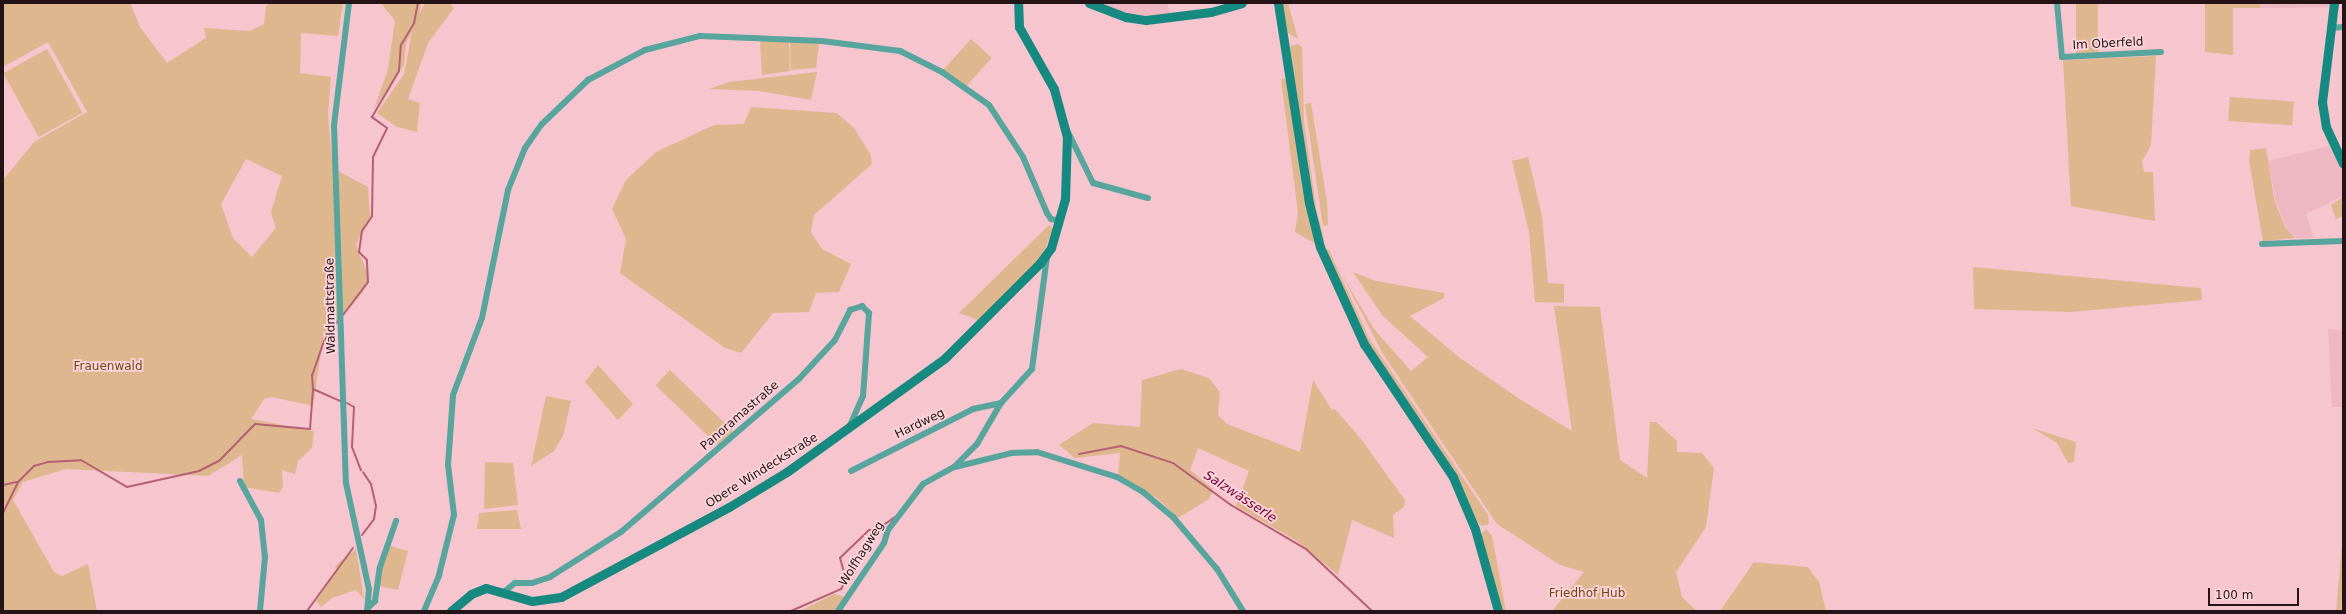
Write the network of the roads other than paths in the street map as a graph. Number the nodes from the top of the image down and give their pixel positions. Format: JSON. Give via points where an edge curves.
{"nodes":[{"id":1,"x":349,"y":3,"type":"edge"},
{"id":2,"x":1018,"y":3,"type":"edge"},
{"id":3,"x":1089,"y":3,"type":"edge"},
{"id":4,"x":1242,"y":3,"type":"edge"},
{"id":5,"x":1271,"y":3,"type":"edge"},
{"id":6,"x":1278,"y":3,"type":"edge"},
{"id":7,"x":2056,"y":3,"type":"edge"},
{"id":8,"x":2334,"y":3,"type":"edge"},
{"id":9,"x":1280,"y":21,"type":"junction"},
{"id":10,"x":2343,"y":27,"type":"edge"},
{"id":11,"x":2331,"y":28,"type":"junction"},
{"id":12,"x":2161,"y":52,"type":"dead end"},
{"id":13,"x":1072,"y":145,"type":"junction"},
{"id":14,"x":2343,"y":163,"type":"edge"},
{"id":15,"x":1148,"y":198,"type":"dead end"},
{"id":16,"x":1060,"y":222,"type":"junction"},
{"id":17,"x":2343,"y":241,"type":"edge"},
{"id":18,"x":2262,"y":244,"type":"dead end"},
{"id":19,"x":1047,"y":256,"type":"junction"},
{"id":20,"x":1001,"y":403,"type":"junction"},
{"id":21,"x":847,"y":430,"type":"junction"},
{"id":22,"x":954,"y":467,"type":"junction"},
{"id":23,"x":851,"y":471,"type":"dead end"},
{"id":24,"x":240,"y":481,"type":"dead end"},
{"id":25,"x":396,"y":521,"type":"dead end"},
{"id":26,"x":505,"y":591,"type":"junction"},
{"id":27,"x":367,"y":610,"type":"edge"},
{"id":28,"x":260,"y":611,"type":"edge"},
{"id":29,"x":424,"y":611,"type":"edge"},
{"id":30,"x":451,"y":611,"type":"edge"},
{"id":31,"x":838,"y":611,"type":"edge"},
{"id":32,"x":1243,"y":611,"type":"edge"},
{"id":33,"x":1498,"y":611,"type":"edge"}],
"edges":[{"from":1,"to":27,"type":"street","name":"Waldmattstraße","via":[[335,104],[335,158],[340,221],[346,483],[368,589]]},
{"from":2,"to":13,"type":"street","via":[[1019,27],[1054,89]]},
{"from":3,"to":4,"type":"street","via":[[1126,17],[1146,20],[1184,17]]},
{"from":5,"to":9,"type":"street"},
{"from":6,"to":9,"type":"street"},
{"from":7,"to":12,"type":"street","name":"Im Oberfeld","via":[[2062,57]]},
{"from":8,"to":11,"type":"street"},
{"from":9,"to":33,"type":"street","via":[[1311,215],[1320,248],[1364,344],[1456,483],[1475,529]]},
{"from":10,"to":11,"type":"street"},
{"from":11,"to":14,"type":"street","via":[[2322,83],[2323,115],[2331,142]]},
{"from":13,"to":15,"type":"street","via":[[1094,183]]},
{"from":13,"to":16,"type":"street","via":[[1068,185]]},
{"from":16,"to":19,"type":"street"},
{"from":16,"to":29,"type":"street","via":[[1047,213],[1023,157],[989,105],[942,72],[900,51],[822,41],[700,36],[645,50],[588,80],[542,124],[516,167],[503,208],[482,318],[452,395],[448,465],[454,515],[439,575]]},
{"from":17,"to":18,"type":"street"},
{"from":19,"to":20,"type":"street","name":"Wolfhagweg","via":[[1032,369]]},
{"from":19,"to":21,"type":"street","name":"Obere Windeckstraße","via":[[956,349]]},
{"from":20,"to":22,"type":"street","name":"Wolfhagweg","via":[[977,444]]},
{"from":20,"to":23,"type":"street","name":"Hardweg","via":[[973,409]]},
{"from":21,"to":26,"type":"street","name":"Obere Windeckstraße","via":[[729,507],[568,594],[537,602]]},
{"from":21,"to":26,"type":"street","name":"Panoramastraße","via":[[863,396],[869,313],[862,306],[850,310],[835,340],[799,379],[621,532],[550,577],[532,583],[515,583]]},
{"from":22,"to":31,"type":"street","name":"Wolfhagweg","via":[[923,484],[888,530],[884,543]]},
{"from":22,"to":32,"type":"street","via":[[1031,452],[1117,477],[1144,492],[1173,517],[1217,569]]},
{"from":24,"to":28,"type":"street","via":[[262,520],[266,557]]},
{"from":25,"to":27,"type":"street","name":"Waldmattstraße","via":[[380,566],[375,600]]},
{"from":26,"to":30,"type":"street","name":"Obere Windeckstraße","via":[[478,589]]}]}
